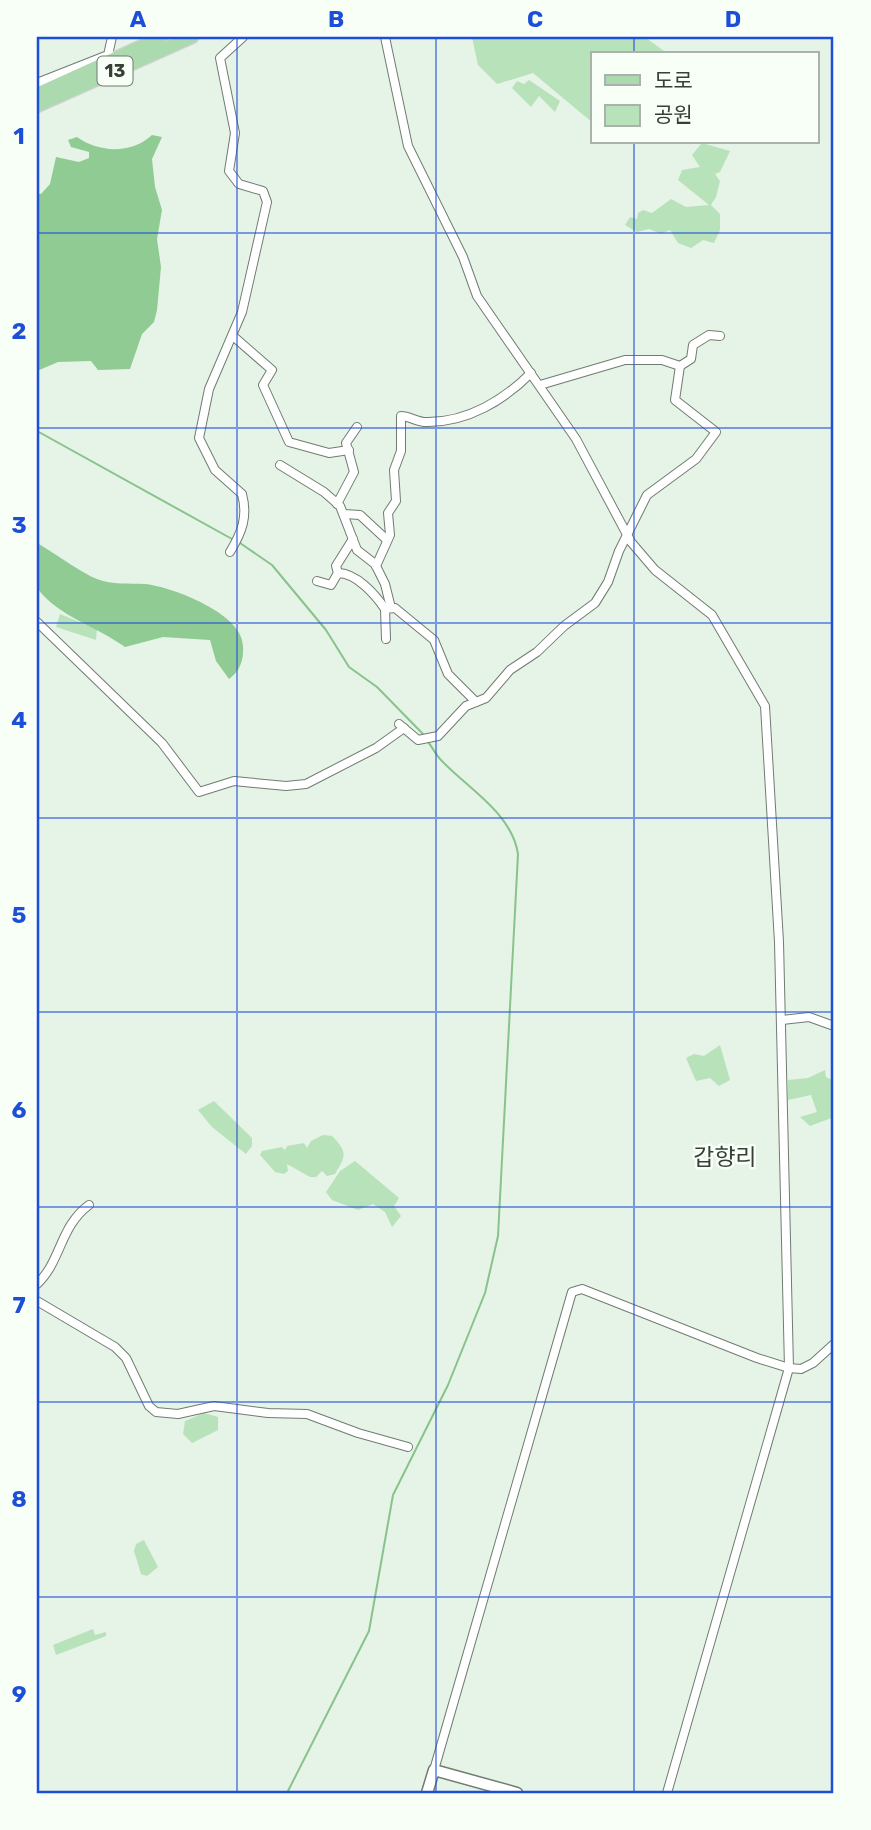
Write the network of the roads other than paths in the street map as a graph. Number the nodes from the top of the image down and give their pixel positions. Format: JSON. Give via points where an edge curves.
{"nodes":[{"id":1,"x":112,"y":37,"type":"edge"},
{"id":2,"x":162,"y":37,"type":"edge"},
{"id":3,"x":192,"y":37,"type":"edge"},
{"id":4,"x":243,"y":37,"type":"edge"},
{"id":5,"x":385,"y":37,"type":"edge"},
{"id":6,"x":37,"y":83,"type":"edge"},
{"id":7,"x":37,"y":94,"type":"edge"},
{"id":8,"x":37,"y":106,"type":"edge"},
{"id":9,"x":233,"y":336,"type":"junction"},
{"id":10,"x":720,"y":336,"type":"dead end"},
{"id":11,"x":680,"y":366,"type":"junction"},
{"id":12,"x":531,"y":373,"type":"junction"},
{"id":13,"x":540,"y":385,"type":"junction"},
{"id":14,"x":357,"y":427,"type":"dead end"},
{"id":15,"x":349,"y":450,"type":"junction"},
{"id":16,"x":280,"y":465,"type":"dead end"},
{"id":17,"x":337,"y":503,"type":"junction"},
{"id":18,"x":344,"y":514,"type":"junction"},
{"id":19,"x":627,"y":536,"type":"junction"},
{"id":20,"x":353,"y":538,"type":"junction"},
{"id":21,"x":387,"y":540,"type":"junction"},
{"id":22,"x":231,"y":550,"type":"dead end"},
{"id":23,"x":376,"y":566,"type":"junction"},
{"id":24,"x":338,"y":573,"type":"junction"},
{"id":25,"x":317,"y":581,"type":"dead end"},
{"id":26,"x":388,"y":608,"type":"junction"},
{"id":27,"x":37,"y":622,"type":"edge"},
{"id":28,"x":386,"y":639,"type":"dead end"},
{"id":29,"x":476,"y":702,"type":"junction"},
{"id":30,"x":782,"y":1020,"type":"junction"},
{"id":31,"x":834,"y":1026,"type":"edge"},
{"id":32,"x":89,"y":1205,"type":"dead end"},
{"id":33,"x":37,"y":1284,"type":"edge"},
{"id":34,"x":37,"y":1301,"type":"edge"},
{"id":35,"x":834,"y":1344,"type":"edge"},
{"id":36,"x":789,"y":1368,"type":"junction"},
{"id":37,"x":408,"y":1447,"type":"dead end"},
{"id":38,"x":434,"y":1770,"type":"junction"},
{"id":39,"x":427,"y":1793,"type":"edge"},
{"id":40,"x":517,"y":1793,"type":"edge"},
{"id":41,"x":667,"y":1793,"type":"edge"}],
"edges":[{"from":1,"to":6,"type":"street","via":[[108,55]]},
{"from":2,"to":7,"type":"main road","number":"13"},
{"from":3,"to":8,"type":"main road","number":"13"},
{"from":4,"to":9,"type":"street","via":[[220,58],[235,133],[229,171],[236,182],[258,188],[267,198]]},
{"from":5,"to":12,"type":"street","via":[[408,146],[463,257],[477,296]]},
{"from":9,"to":15,"type":"street","via":[[272,370],[262,385],[289,442],[329,453]]},
{"from":9,"to":22,"type":"street","via":[[209,389],[199,438],[215,470],[242,494],[245,518]]},
{"from":10,"to":11,"type":"street","via":[[697,341],[691,359]]},
{"from":11,"to":13,"type":"street","via":[[662,360],[618,360]]},
{"from":11,"to":19,"type":"street","via":[[676,402],[716,432],[696,459],[650,491]]},
{"from":12,"to":13,"type":"street"},
{"from":12,"to":21,"type":"street","via":[[508,395],[478,410],[427,422],[401,416],[401,451],[394,470],[397,500],[388,513],[391,531]]},
{"from":13,"to":19,"type":"street","via":[[584,454]]},
{"from":14,"to":15,"type":"street","via":[[346,443]]},
{"from":15,"to":17,"type":"street","via":[[354,472]]},
{"from":16,"to":17,"type":"street"},
{"from":17,"to":18,"type":"street"},
{"from":18,"to":20,"type":"street"},
{"from":18,"to":21,"type":"street","via":[[360,515]]},
{"from":19,"to":29,"type":"street","via":[[595,603]]},
{"from":19,"to":30,"type":"street","via":[[655,570],[712,615],[765,706]]},
{"from":20,"to":23,"type":"street","via":[[359,552]]},
{"from":20,"to":24,"type":"street","via":[[336,566]]},
{"from":21,"to":23,"type":"street"},
{"from":23,"to":26,"type":"street","via":[[388,590]]},
{"from":24,"to":25,"type":"street","via":[[331,585]]},
{"from":24,"to":26,"type":"street","via":[[359,581]]},
{"from":26,"to":28,"type":"street"},
{"from":26,"to":29,"type":"street","via":[[395,608],[434,640],[448,674]]},
{"from":27,"to":29,"type":"street","via":[[162,743],[199,792],[234,781],[306,784],[376,748],[401,726],[421,741],[433,738]]},
{"from":30,"to":31,"type":"street","via":[[808,1017]]},
{"from":30,"to":36,"type":"street"},
{"from":32,"to":33,"type":"street","via":[[65,1231]]},
{"from":34,"to":37,"type":"street","via":[[126,1357],[156,1412],[214,1406],[307,1414]]},
{"from":35,"to":36,"type":"street","via":[[802,1369]]},
{"from":36,"to":38,"type":"street","via":[[582,1289],[572,1292]]},
{"from":36,"to":41,"type":"street"},
{"from":38,"to":39,"type":"street"},
{"from":38,"to":40,"type":"street"}]}
